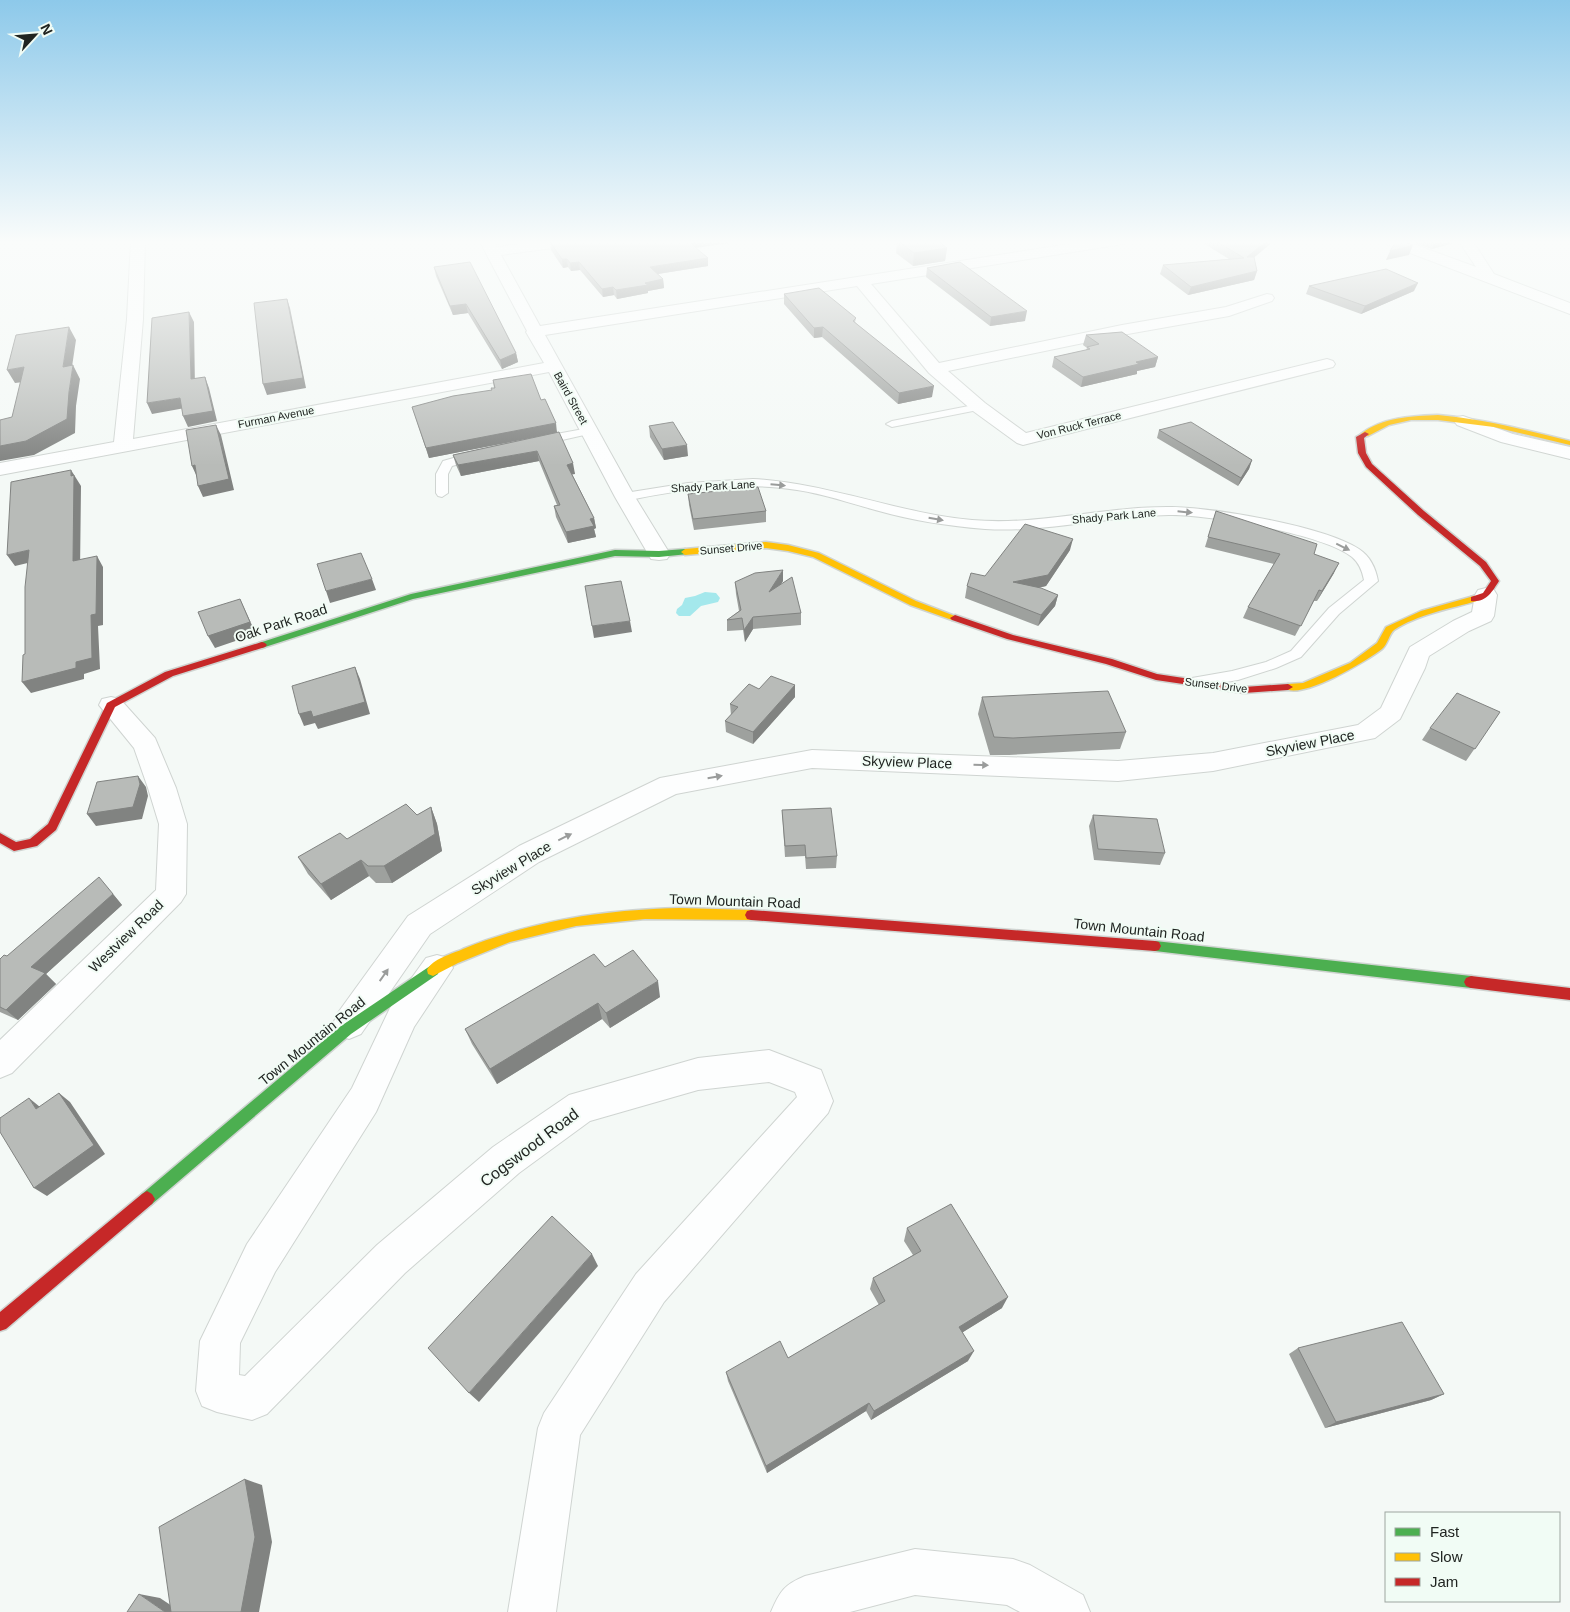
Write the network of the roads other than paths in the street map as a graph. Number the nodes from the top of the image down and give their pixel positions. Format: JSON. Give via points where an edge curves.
{"nodes":[{"id":1,"x":135,"y":315,"type":"edge"},
{"id":2,"x":525,"y":315,"type":"edge"},
{"id":3,"x":644,"y":315,"type":"edge"},
{"id":4,"x":890,"y":315,"type":"edge"},
{"id":5,"x":1205,"y":315,"type":"edge"},
{"id":6,"x":534,"y":332,"type":"junction"},
{"id":7,"x":1327,"y":364,"type":"dead end"},
{"id":8,"x":553,"y":366,"type":"junction"},
{"id":9,"x":935,"y":369,"type":"junction"},
{"id":10,"x":979,"y":407,"type":"junction"},
{"id":11,"x":1463,"y":421,"type":"junction"},
{"id":12,"x":892,"y":424,"type":"dead end"},
{"id":13,"x":589,"y":431,"type":"junction"},
{"id":14,"x":533,"y":443,"type":"edge"},
{"id":15,"x":1570,"y":443,"type":"edge"},
{"id":16,"x":123,"y":445,"type":"junction"},
{"id":17,"x":485,"y":453,"type":"edge"},
{"id":18,"x":1570,"y":453,"type":"edge"},
{"id":19,"x":0,"y":469,"type":"edge"},
{"id":20,"x":442,"y":493,"type":"dead end"},
{"id":21,"x":625,"y":497,"type":"junction"},
{"id":22,"x":659,"y":554,"type":"junction"},
{"id":23,"x":1486,"y":595,"type":"junction"},
{"id":24,"x":1193,"y":682,"type":"junction"},
{"id":25,"x":111,"y":705,"type":"junction"},
{"id":26,"x":0,"y":837,"type":"edge"},
{"id":27,"x":438,"y":967,"type":"junction"},
{"id":28,"x":1570,"y":994,"type":"edge"},
{"id":29,"x":346,"y":1030,"type":"junction"},
{"id":30,"x":0,"y":1062,"type":"edge"},
{"id":31,"x":0,"y":1323,"type":"edge"},
{"id":32,"x":532,"y":1612,"type":"edge"},
{"id":33,"x":795,"y":1612,"type":"edge"},
{"id":34,"x":1066,"y":1612,"type":"edge"}],
"edges":[{"from":1,"to":16,"type":"street"},
{"from":2,"to":6,"type":"street","name":"Baird Street"},
{"from":3,"to":6,"type":"street"},
{"from":4,"to":9,"type":"street","name":"Von Ruck Terrace"},
{"from":5,"to":9,"type":"street"},
{"from":6,"to":8,"type":"street","name":"Baird Street"},
{"from":7,"to":10,"type":"street","name":"Von Ruck Terrace","via":[[1022,440]]},
{"from":8,"to":13,"type":"street","name":"Baird Street"},
{"from":8,"to":16,"type":"street","name":"Furman Avenue"},
{"from":9,"to":10,"type":"street","name":"Von Ruck Terrace"},
{"from":10,"to":12,"type":"lane"},
{"from":11,"to":15,"type":"street"},
{"from":11,"to":18,"type":"street","via":[[1507,438]]},
{"from":11,"to":23,"type":"street","via":[[1426,418],[1377,427],[1360,437],[1362,453],[1369,465],[1421,513],[1483,564],[1495,581]]},
{"from":13,"to":14,"type":"lane"},
{"from":13,"to":21,"type":"street","name":"Baird Street"},
{"from":16,"to":19,"type":"street","name":"Furman Avenue"},
{"from":17,"to":20,"type":"lane","via":[[446,464],[440,476]]},
{"from":21,"to":22,"type":"street","name":"Baird Street"},
{"from":21,"to":24,"type":"lane","name":"Shady Park Lane","one_way":true,"via":[[694,486],[796,486],[897,512],[988,526],[1173,511],[1261,524],[1331,541],[1354,552],[1369,567],[1371,580],[1334,611],[1296,654],[1233,676]]},
{"from":22,"to":24,"type":"street","name":"Sunset Drive","via":[[766,545],[788,548],[816,555],[913,603],[1010,637],[1108,661],[1156,677]]},
{"from":22,"to":25,"type":"street","name":"Oak Park Road","via":[[615,553],[411,597],[170,674]]},
{"from":23,"to":24,"type":"street","name":"Sunset Drive","via":[[1424,613],[1388,629],[1381,645],[1354,665],[1304,686],[1244,690]]},
{"from":29,"to":23,"type":"street","name":"Skyview Place","one_way":true,"via":[[420,925],[529,854],[670,785],[812,759],[1118,770],[1213,762],[1366,732],[1391,713],[1418,652],[1483,616]]},
{"from":25,"to":26,"type":"street","via":[[52,827],[33,843],[14,847]]},
{"from":25,"to":30,"type":"street","name":"Westview Road","via":[[146,744],[162,788],[173,824],[170,894]]},
{"from":27,"to":28,"type":"street","name":"Town Mountain Road","via":[[508,936],[561,923],[624,915],[700,912],[1130,943]]},
{"from":27,"to":29,"type":"street","name":"Town Mountain Road"},
{"from":27,"to":32,"type":"street","name":"Cogswood Road","via":[[402,1018],[364,1100],[261,1258],[220,1342],[217,1391],[252,1399],[391,1258],[506,1160],[581,1107],[698,1074],[769,1066],[809,1081],[816,1101],[650,1288],[560,1428]]},
{"from":29,"to":31,"type":"street","name":"Town Mountain Road"},
{"from":33,"to":34,"type":"street","via":[[805,1600],[915,1572],[1013,1582]]}]}
